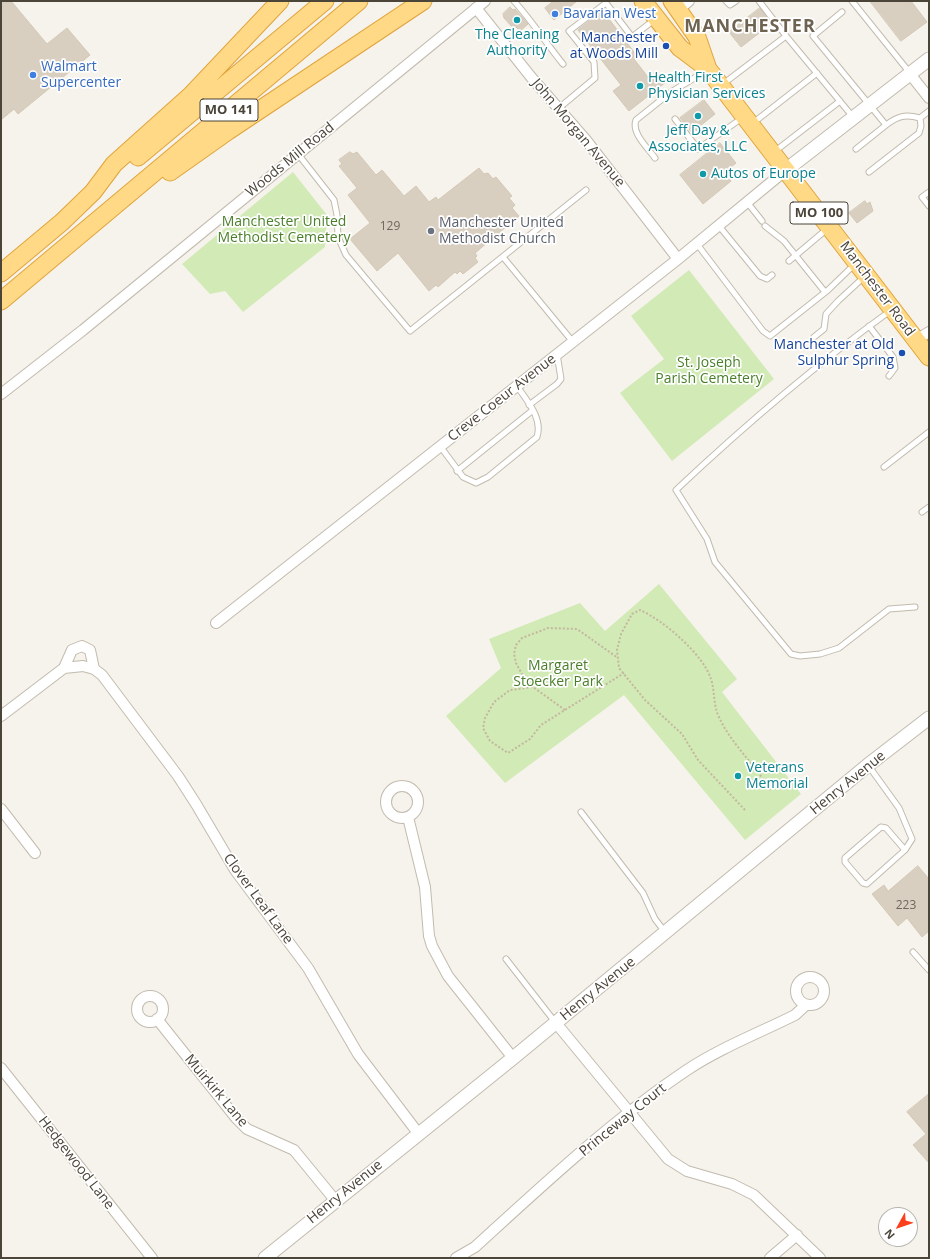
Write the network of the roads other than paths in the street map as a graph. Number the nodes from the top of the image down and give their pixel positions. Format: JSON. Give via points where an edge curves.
{"nodes":[{"id":1,"x":280,"y":1,"type":"edge"},
{"id":2,"x":325,"y":1,"type":"edge"},
{"id":3,"x":359,"y":1,"type":"edge"},
{"id":4,"x":423,"y":1,"type":"edge"},
{"id":5,"x":485,"y":1,"type":"edge"},
{"id":6,"x":514,"y":1,"type":"edge"},
{"id":7,"x":643,"y":1,"type":"edge"},
{"id":8,"x":726,"y":1,"type":"edge"},
{"id":9,"x":736,"y":1,"type":"edge"},
{"id":10,"x":759,"y":1,"type":"edge"},
{"id":11,"x":852,"y":1,"type":"edge"},
{"id":12,"x":607,"y":2,"type":"edge"},
{"id":13,"x":679,"y":4,"type":"edge"},
{"id":14,"x":476,"y":8,"type":"junction"},
{"id":15,"x":842,"y":12,"type":"dead end"},
{"id":16,"x":657,"y":19,"type":"junction"},
{"id":17,"x":786,"y":36,"type":"junction"},
{"id":18,"x":929,"y":59,"type":"edge"},
{"id":19,"x":563,"y":64,"type":"dead end"},
{"id":20,"x":708,"y":69,"type":"junction"},
{"id":21,"x":816,"y":73,"type":"junction"},
{"id":22,"x":910,"y":74,"type":"junction"},
{"id":23,"x":721,"y":86,"type":"junction"},
{"id":24,"x":929,"y":98,"type":"edge"},
{"id":25,"x":840,"y":101,"type":"junction"},
{"id":26,"x":870,"y":105,"type":"junction"},
{"id":27,"x":559,"y":108,"type":"junction"},
{"id":28,"x":929,"y":111,"type":"edge"},
{"id":29,"x":853,"y":118,"type":"junction"},
{"id":30,"x":920,"y":118,"type":"junction"},
{"id":31,"x":675,"y":119,"type":"dead end"},
{"id":32,"x":747,"y":120,"type":"junction"},
{"id":33,"x":886,"y":125,"type":"junction"},
{"id":34,"x":856,"y":149,"type":"dead end"},
{"id":35,"x":773,"y":153,"type":"junction"},
{"id":36,"x":298,"y":154,"type":"junction"},
{"id":37,"x":655,"y":158,"type":"dead end"},
{"id":38,"x":786,"y":170,"type":"junction"},
{"id":39,"x":869,"y":172,"type":"dead end"},
{"id":40,"x":586,"y":190,"type":"dead end"},
{"id":41,"x":93,"y":192,"type":"junction"},
{"id":42,"x":929,"y":192,"type":"edge"},
{"id":43,"x":747,"y":202,"type":"junction"},
{"id":44,"x":929,"y":206,"type":"edge"},
{"id":45,"x":100,"y":218,"type":"junction"},
{"id":46,"x":762,"y":221,"type":"dead end"},
{"id":47,"x":719,"y":226,"type":"junction"},
{"id":48,"x":765,"y":226,"type":"dead end"},
{"id":49,"x":830,"y":227,"type":"junction"},
{"id":50,"x":697,"y":244,"type":"junction"},
{"id":51,"x":796,"y":255,"type":"junction"},
{"id":52,"x":503,"y":257,"type":"junction"},
{"id":53,"x":678,"y":259,"type":"junction"},
{"id":54,"x":789,"y":261,"type":"dead end"},
{"id":55,"x":862,"y":269,"type":"junction"},
{"id":56,"x":1,"y":273,"type":"edge"},
{"id":57,"x":772,"y":275,"type":"dead end"},
{"id":58,"x":826,"y":292,"type":"junction"},
{"id":59,"x":1,"y":301,"type":"edge"},
{"id":60,"x":893,"y":309,"type":"junction"},
{"id":61,"x":869,"y":326,"type":"junction"},
{"id":62,"x":922,"y":336,"type":"edge"},
{"id":63,"x":814,"y":337,"type":"dead end"},
{"id":64,"x":573,"y":342,"type":"junction"},
{"id":65,"x":557,"y":354,"type":"junction"},
{"id":66,"x":929,"y":357,"type":"edge"},
{"id":67,"x":889,"y":376,"type":"dead end"},
{"id":68,"x":517,"y":386,"type":"junction"},
{"id":69,"x":1,"y":394,"type":"edge"},
{"id":70,"x":531,"y":408,"type":"junction"},
{"id":71,"x":929,"y":432,"type":"edge"},
{"id":72,"x":440,"y":446,"type":"junction"},
{"id":73,"x":884,"y":467,"type":"dead end"},
{"id":74,"x":458,"y":471,"type":"junction"},
{"id":75,"x":929,"y":507,"type":"edge"},
{"id":76,"x":922,"y":512,"type":"dead end"},
{"id":77,"x":915,"y":607,"type":"dead end"},
{"id":78,"x":216,"y":623,"type":"dead end"},
{"id":79,"x":64,"y":668,"type":"junction"},
{"id":80,"x":94,"y":669,"type":"junction"},
{"id":81,"x":1,"y":716,"type":"edge"},
{"id":82,"x":929,"y":718,"type":"edge"},
{"id":83,"x":868,"y":766,"type":"junction"},
{"id":84,"x":1,"y":809,"type":"edge"},
{"id":85,"x":581,"y":812,"type":"dead end"},
{"id":86,"x":408,"y":817,"type":"dead end"},
{"id":87,"x":905,"y":850,"type":"junction"},
{"id":88,"x":35,"y":853,"type":"dead end"},
{"id":89,"x":665,"y":933,"type":"junction"},
{"id":90,"x":913,"y":952,"type":"dead end"},
{"id":91,"x":506,"y":959,"type":"dead end"},
{"id":92,"x":929,"y":970,"type":"edge"},
{"id":93,"x":806,"y":1005,"type":"dead end"},
{"id":94,"x":158,"y":1019,"type":"dead end"},
{"id":95,"x":556,"y":1023,"type":"junction"},
{"id":96,"x":513,"y":1058,"type":"junction"},
{"id":97,"x":1,"y":1068,"type":"edge"},
{"id":98,"x":630,"y":1113,"type":"junction"},
{"id":99,"x":418,"y":1133,"type":"junction"},
{"id":100,"x":335,"y":1200,"type":"junction"},
{"id":101,"x":796,"y":1235,"type":"junction"},
{"id":102,"x":152,"y":1258,"type":"edge"},
{"id":103,"x":265,"y":1258,"type":"edge"},
{"id":104,"x":456,"y":1258,"type":"edge"},
{"id":105,"x":770,"y":1258,"type":"edge"},
{"id":106,"x":820,"y":1258,"type":"edge"}],
"edges":[{"from":1,"to":41,"type":"highway","via":[[190,95],[114,164]]},
{"from":2,"to":41,"type":"highway","number":"MO 141"},
{"from":3,"to":45,"type":"highway","number":"MO 141"},
{"from":4,"to":45,"type":"highway"},
{"from":5,"to":14,"type":"street","name":"Woods Mill Road"},
{"from":6,"to":19,"type":"lane"},
{"from":7,"to":16,"type":"highway","name":"Manchester Road","number":"MO 100"},
{"from":8,"to":9,"type":"lane","via":[[731,5]]},
{"from":10,"to":17,"type":"lane"},
{"from":11,"to":22,"type":"lane"},
{"from":12,"to":16,"type":"lane","via":[[632,37]]},
{"from":12,"to":27,"type":"lane","via":[[569,31],[594,62],[595,78]]},
{"from":13,"to":20,"type":"highway","name":"Manchester Road","number":"MO 100","via":[[697,37]]},
{"from":14,"to":27,"type":"street","name":"John Morgan Avenue"},
{"from":14,"to":36,"type":"street","name":"Woods Mill Road"},
{"from":15,"to":26,"type":"lane","via":[[813,36]]},
{"from":16,"to":20,"type":"highway","name":"Manchester Road","number":"MO 100","via":[[680,48]]},
{"from":17,"to":21,"type":"lane"},
{"from":17,"to":23,"type":"lane"},
{"from":18,"to":22,"type":"street"},
{"from":20,"to":23,"type":"highway","name":"Manchester Road","number":"MO 100"},
{"from":20,"to":37,"type":"lane","via":[[671,92],[636,120],[636,131]]},
{"from":21,"to":25,"type":"lane"},
{"from":21,"to":32,"type":"lane"},
{"from":22,"to":24,"type":"street"},
{"from":22,"to":26,"type":"street"},
{"from":23,"to":32,"type":"highway","name":"Manchester Road","number":"MO 100"},
{"from":25,"to":29,"type":"lane"},
{"from":25,"to":35,"type":"lane"},
{"from":26,"to":29,"type":"street"},
{"from":26,"to":33,"type":"lane"},
{"from":27,"to":53,"type":"street","name":"John Morgan Avenue"},
{"from":28,"to":30,"type":"lane"},
{"from":29,"to":38,"type":"street"},
{"from":30,"to":33,"type":"lane","via":[[902,115]]},
{"from":30,"to":39,"type":"lane","via":[[919,133]]},
{"from":31,"to":32,"type":"lane","via":[[698,149]]},
{"from":32,"to":35,"type":"highway","name":"Manchester Road","number":"MO 100"},
{"from":33,"to":34,"type":"lane"},
{"from":35,"to":38,"type":"highway","name":"Manchester Road","number":"MO 100"},
{"from":36,"to":52,"type":"lane","via":[[334,200],[338,237],[346,254],[410,331]]},
{"from":36,"to":69,"type":"street","name":"Woods Mill Road"},
{"from":38,"to":43,"type":"street","name":"Creve Coeur Avenue"},
{"from":38,"to":49,"type":"highway","name":"Manchester Road","number":"MO 100"},
{"from":40,"to":52,"type":"lane"},
{"from":41,"to":56,"type":"highway","number":"MO 141","via":[[62,222]]},
{"from":42,"to":44,"type":"lane","via":[[922,197]]},
{"from":43,"to":46,"type":"lane"},
{"from":43,"to":47,"type":"street","name":"Creve Coeur Avenue"},
{"from":45,"to":59,"type":"highway","number":"MO 141"},
{"from":47,"to":50,"type":"street","name":"Creve Coeur Avenue"},
{"from":47,"to":57,"type":"lane","via":[[760,276],[767,279]]},
{"from":48,"to":51,"type":"lane","via":[[784,241]]},
{"from":49,"to":51,"type":"lane"},
{"from":49,"to":55,"type":"highway","name":"Manchester Road","number":"MO 100"},
{"from":50,"to":53,"type":"street","name":"Creve Coeur Avenue"},
{"from":50,"to":58,"type":"lane","via":[[763,331],[770,336]]},
{"from":51,"to":54,"type":"lane"},
{"from":51,"to":58,"type":"lane"},
{"from":52,"to":64,"type":"lane"},
{"from":53,"to":64,"type":"street","name":"Creve Coeur Avenue"},
{"from":55,"to":58,"type":"lane"},
{"from":55,"to":60,"type":"highway","name":"Manchester Road","number":"MO 100"},
{"from":55,"to":63,"type":"lane","via":[[826,314],[824,329]]},
{"from":60,"to":61,"type":"lane"},
{"from":60,"to":62,"type":"highway","name":"Manchester Road","number":"MO 100"},
{"from":61,"to":67,"type":"lane","via":[[893,357],[895,368]]},
{"from":61,"to":77,"type":"lane","via":[[759,414],[676,490],[707,539],[715,562],[791,654],[820,654],[839,648],[889,609]]},
{"from":62,"to":66,"type":"highway","name":"Manchester Road","number":"MO 100"},
{"from":64,"to":65,"type":"street","name":"Creve Coeur Avenue"},
{"from":65,"to":68,"type":"street","name":"Creve Coeur Avenue"},
{"from":65,"to":70,"type":"lane","via":[[560,379]]},
{"from":68,"to":70,"type":"lane"},
{"from":68,"to":72,"type":"street","name":"Creve Coeur Avenue"},
{"from":70,"to":74,"type":"lane"},
{"from":70,"to":74,"type":"lane","via":[[539,423],[537,437],[488,477],[476,483],[469,481]]},
{"from":71,"to":73,"type":"lane"},
{"from":72,"to":74,"type":"lane"},
{"from":72,"to":78,"type":"street","name":"Creve Coeur Avenue"},
{"from":75,"to":76,"type":"lane"},
{"from":79,"to":80,"type":"street","via":[[83,666]]},
{"from":79,"to":80,"type":"street","via":[[72,650],[82,646],[90,650]]},
{"from":79,"to":81,"type":"street"},
{"from":80,"to":99,"type":"street","name":"Clover Leaf Lane","via":[[102,674],[178,776],[235,870],[308,968],[358,1054]]},
{"from":82,"to":83,"type":"street","name":"Henry Avenue"},
{"from":83,"to":87,"type":"lane","via":[[899,808],[912,839]]},
{"from":83,"to":89,"type":"street","name":"Henry Avenue"},
{"from":84,"to":88,"type":"street"},
{"from":85,"to":89,"type":"lane","via":[[643,893],[655,919]]},
{"from":86,"to":96,"type":"street","via":[[425,887],[432,946],[448,976]]},
{"from":87,"to":87,"type":"lane","via":[[867,884],[863,883],[845,862],[845,858],[881,827],[886,828]]},
{"from":89,"to":95,"type":"street","name":"Henry Avenue"},
{"from":90,"to":92,"type":"lane"},
{"from":91,"to":95,"type":"lane"},
{"from":93,"to":98,"type":"street","name":"Princeway Court","via":[[795,1015],[702,1061]]},
{"from":94,"to":100,"type":"street","name":"Muirkirk Lane","via":[[236,1118],[247,1129],[294,1150]]},
{"from":95,"to":96,"type":"street","name":"Henry Avenue"},
{"from":95,"to":98,"type":"street"},
{"from":96,"to":99,"type":"street","name":"Henry Avenue"},
{"from":97,"to":102,"type":"street","name":"Hedgewood Lane"},
{"from":98,"to":101,"type":"street","via":[[668,1158],[687,1171],[732,1184],[754,1195]]},
{"from":98,"to":104,"type":"street","name":"Princeway Court","via":[[475,1247]]},
{"from":99,"to":100,"type":"street","name":"Henry Avenue"},
{"from":100,"to":103,"type":"street","name":"Henry Avenue"},
{"from":101,"to":105,"type":"street"},
{"from":101,"to":106,"type":"street"}]}
